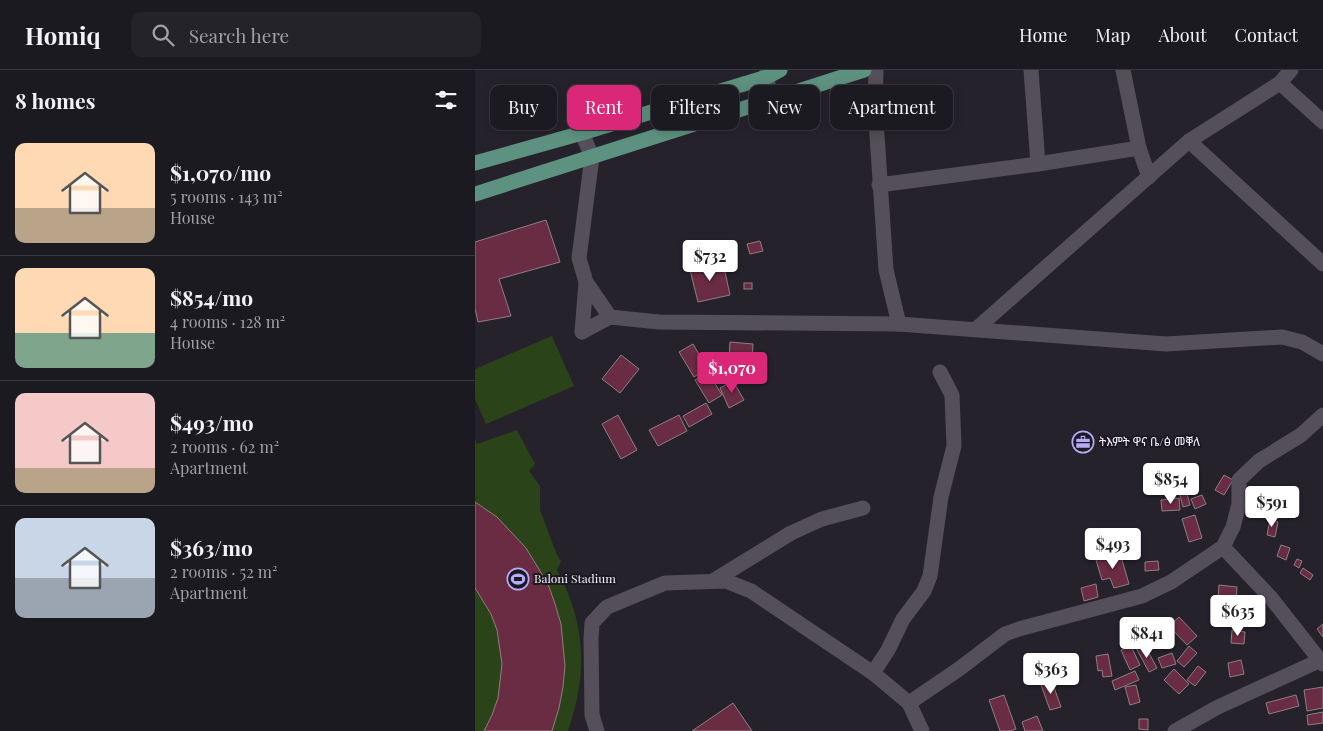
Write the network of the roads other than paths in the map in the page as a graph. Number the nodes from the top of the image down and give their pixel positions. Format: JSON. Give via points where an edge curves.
{"nodes":[{"id":1,"x":864,"y":70,"type":"edge"},
{"id":2,"x":875,"y":70,"type":"edge"},
{"id":3,"x":1031,"y":70,"type":"edge"},
{"id":4,"x":1123,"y":70,"type":"edge"},
{"id":5,"x":1291,"y":70,"type":"edge"},
{"id":6,"x":771,"y":72,"type":"edge"},
{"id":7,"x":1280,"y":83,"type":"junction"},
{"id":8,"x":770,"y":85,"type":"edge"},
{"id":9,"x":816,"y":85,"type":"edge"},
{"id":10,"x":749,"y":106,"type":"edge"},
{"id":11,"x":1323,"y":122,"type":"edge"},
{"id":12,"x":582,"y":133,"type":"junction"},
{"id":13,"x":1189,"y":142,"type":"junction"},
{"id":14,"x":1139,"y":148,"type":"junction"},
{"id":15,"x":592,"y":157,"type":"junction"},
{"id":16,"x":475,"y":163,"type":"edge"},
{"id":17,"x":1038,"y":164,"type":"junction"},
{"id":18,"x":1149,"y":177,"type":"junction"},
{"id":19,"x":879,"y":185,"type":"junction"},
{"id":20,"x":475,"y":194,"type":"edge"},
{"id":21,"x":1323,"y":264,"type":"edge"},
{"id":22,"x":586,"y":282,"type":"junction"},
{"id":23,"x":610,"y":317,"type":"junction"},
{"id":24,"x":899,"y":324,"type":"junction"},
{"id":25,"x":976,"y":329,"type":"junction"},
{"id":26,"x":1323,"y":354,"type":"edge"},
{"id":27,"x":940,"y":372,"type":"dead end"},
{"id":28,"x":1323,"y":415,"type":"edge"},
{"id":29,"x":863,"y":508,"type":"dead end"},
{"id":30,"x":1223,"y":547,"type":"junction"},
{"id":31,"x":713,"y":581,"type":"junction"},
{"id":32,"x":1322,"y":662,"type":"edge"},
{"id":33,"x":873,"y":673,"type":"junction"},
{"id":34,"x":909,"y":703,"type":"junction"},
{"id":35,"x":597,"y":731,"type":"edge"},
{"id":36,"x":922,"y":731,"type":"edge"},
{"id":37,"x":1175,"y":731,"type":"edge"}],
"edges":[{"from":1,"to":9,"type":"main road"},
{"from":2,"to":19,"type":"street"},
{"from":3,"to":17,"type":"street"},
{"from":4,"to":14,"type":"street"},
{"from":5,"to":7,"type":"street"},
{"from":6,"to":8,"type":"street"},
{"from":6,"to":12,"type":"main road"},
{"from":7,"to":11,"type":"street"},
{"from":7,"to":13,"type":"street"},
{"from":10,"to":15,"type":"main road"},
{"from":12,"to":15,"type":"street"},
{"from":12,"to":16,"type":"main road"},
{"from":13,"to":18,"type":"street"},
{"from":13,"to":21,"type":"street"},
{"from":14,"to":17,"type":"street"},
{"from":14,"to":18,"type":"street"},
{"from":15,"to":20,"type":"main road"},
{"from":15,"to":22,"type":"street","via":[[579,258]]},
{"from":17,"to":19,"type":"street"},
{"from":18,"to":25,"type":"street"},
{"from":19,"to":24,"type":"street","via":[[887,270]]},
{"from":22,"to":23,"type":"street"},
{"from":22,"to":23,"type":"street","via":[[582,332]]},
{"from":23,"to":24,"type":"street","via":[[659,322]]},
{"from":24,"to":25,"type":"street"},
{"from":25,"to":26,"type":"street","via":[[1166,344],[1282,336],[1302,342]]},
{"from":27,"to":33,"type":"street","via":[[952,395],[954,446],[941,497],[930,576]]},
{"from":28,"to":30,"type":"street","via":[[1301,434],[1259,461],[1239,480],[1239,504]]},
{"from":29,"to":31,"type":"street","via":[[822,519],[791,533]]},
{"from":30,"to":32,"type":"street","via":[[1271,598]]},
{"from":30,"to":34,"type":"street","via":[[1171,582],[1142,596],[1005,634]]},
{"from":31,"to":33,"type":"street","via":[[726,581],[751,592]]},
{"from":31,"to":35,"type":"street","via":[[665,583],[607,607],[593,623],[592,716]]},
{"from":32,"to":37,"type":"street","via":[[1217,707]]},
{"from":33,"to":34,"type":"street"},
{"from":34,"to":36,"type":"street"}]}
